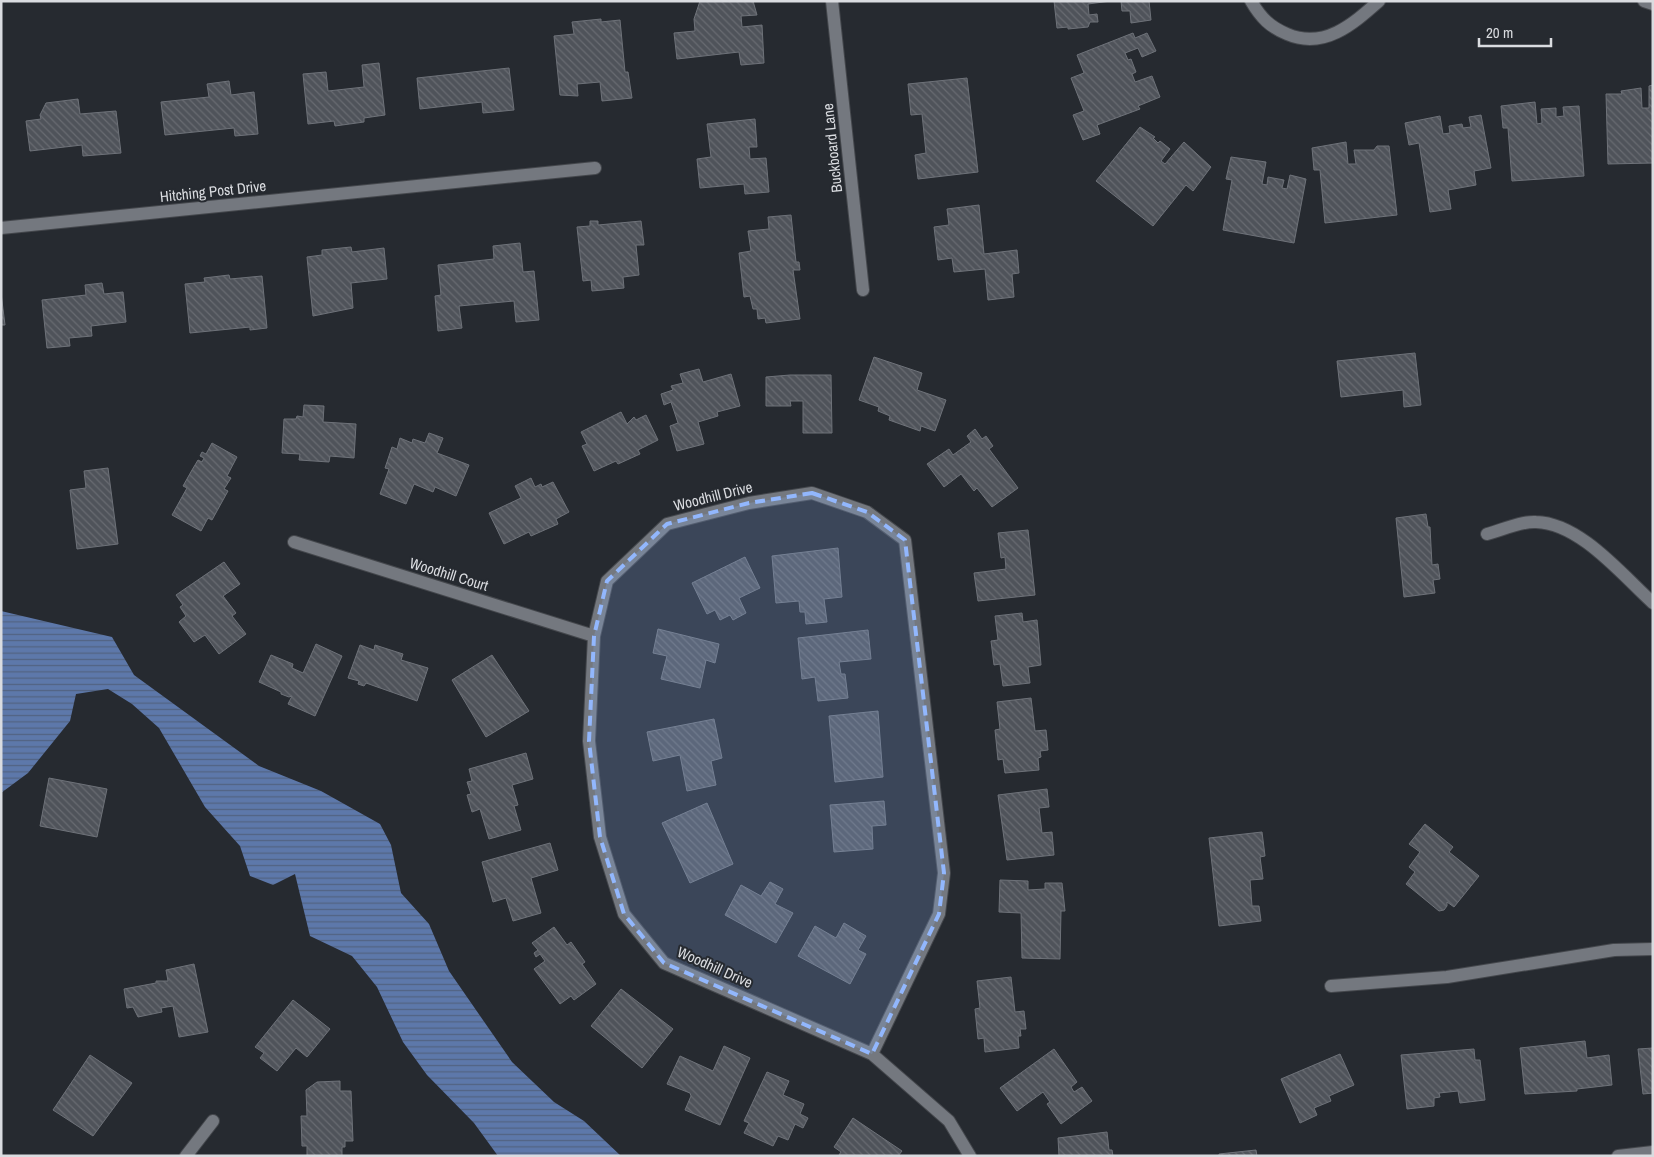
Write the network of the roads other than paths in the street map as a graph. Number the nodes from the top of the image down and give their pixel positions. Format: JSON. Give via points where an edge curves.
{"nodes":[{"id":1,"x":832,"y":1,"type":"edge"},
{"id":2,"x":1252,"y":1,"type":"edge"},
{"id":3,"x":1379,"y":1,"type":"edge"},
{"id":4,"x":1644,"y":1,"type":"edge"},
{"id":5,"x":1653,"y":4,"type":"edge"},
{"id":6,"x":595,"y":168,"type":"dead end"},
{"id":7,"x":1,"y":228,"type":"edge"},
{"id":8,"x":863,"y":290,"type":"dead end"},
{"id":9,"x":1487,"y":534,"type":"dead end"},
{"id":10,"x":294,"y":542,"type":"dead end"},
{"id":11,"x":1653,"y":603,"type":"edge"},
{"id":12,"x":594,"y":636,"type":"junction"},
{"id":13,"x":1653,"y":949,"type":"edge"},
{"id":14,"x":1331,"y":986,"type":"dead end"},
{"id":15,"x":872,"y":1054,"type":"junction"},
{"id":16,"x":213,"y":1120,"type":"dead end"},
{"id":17,"x":1653,"y":1152,"type":"edge"},
{"id":18,"x":186,"y":1156,"type":"edge"},
{"id":19,"x":970,"y":1156,"type":"edge"},
{"id":20,"x":1618,"y":1156,"type":"edge"}],
"edges":[{"from":1,"to":8,"type":"street","name":"Buckboard Lane"},
{"from":2,"to":3,"type":"street","via":[[1261,18],[1274,28],[1310,40],[1326,38],[1344,29]]},
{"from":4,"to":5,"type":"street"},
{"from":6,"to":7,"type":"street","name":"Hitching Post Drive"},
{"from":9,"to":11,"type":"street","via":[[1534,522],[1558,525],[1588,543]]},
{"from":10,"to":12,"type":"street","name":"Woodhill Court"},
{"from":12,"to":15,"type":"street","name":"Woodhill Drive","via":[[589,741],[600,837],[624,914],[664,963]]},
{"from":12,"to":15,"type":"street","name":"Woodhill Drive","via":[[607,581],[667,524],[749,503],[812,493],[867,512],[905,540],[944,873],[939,914]]},
{"from":13,"to":14,"type":"street","via":[[1614,950],[1447,977]]},
{"from":15,"to":19,"type":"street","name":"Woodhill Drive","via":[[948,1121]]},
{"from":16,"to":18,"type":"street"},
{"from":17,"to":20,"type":"street"}]}
